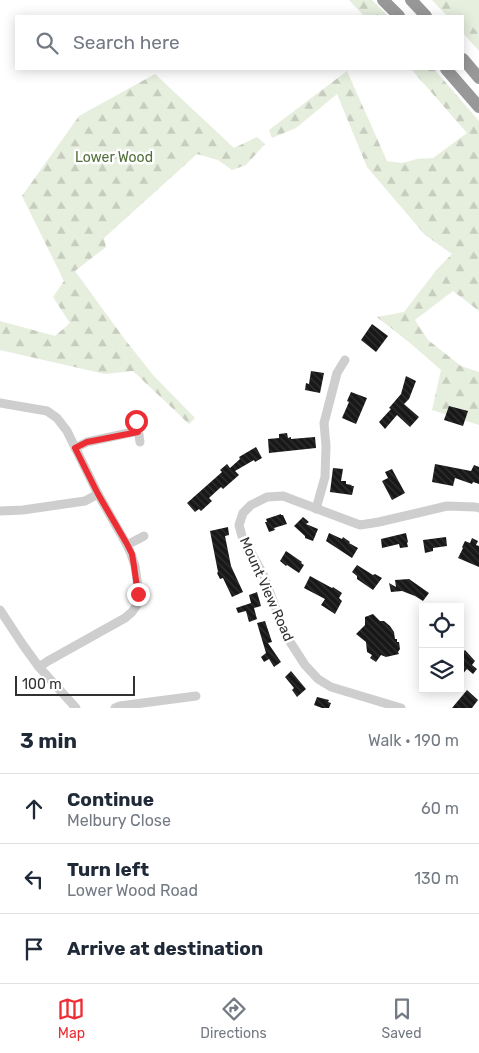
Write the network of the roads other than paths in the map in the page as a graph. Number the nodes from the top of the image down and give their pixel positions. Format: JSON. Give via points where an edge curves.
{"nodes":[{"id":1,"x":383,"y":0,"type":"edge"},
{"id":2,"x":411,"y":0,"type":"edge"},
{"id":3,"x":398,"y":15,"type":"edge"},
{"id":4,"x":425,"y":15,"type":"edge"},
{"id":5,"x":464,"y":60,"type":"edge"},
{"id":6,"x":447,"y":70,"type":"edge"},
{"id":7,"x":479,"y":78,"type":"edge"},
{"id":8,"x":479,"y":107,"type":"edge"},
{"id":9,"x":345,"y":360,"type":"dead end"},
{"id":10,"x":0,"y":403,"type":"edge"},
{"id":11,"x":136,"y":421,"type":"dead end"},
{"id":12,"x":138,"y":432,"type":"junction"},
{"id":13,"x":140,"y":442,"type":"dead end"},
{"id":14,"x":75,"y":448,"type":"junction"},
{"id":15,"x":98,"y":494,"type":"junction"},
{"id":16,"x":479,"y":508,"type":"edge"},
{"id":17,"x":316,"y":509,"type":"junction"},
{"id":18,"x":0,"y":511,"type":"edge"},
{"id":19,"x":144,"y":536,"type":"dead end"},
{"id":20,"x":127,"y":544,"type":"junction"},
{"id":21,"x":0,"y":610,"type":"edge"},
{"id":22,"x":39,"y":667,"type":"junction"},
{"id":23,"x":196,"y":696,"type":"dead end"},
{"id":24,"x":76,"y":708,"type":"edge"},
{"id":25,"x":115,"y":708,"type":"edge"},
{"id":26,"x":401,"y":708,"type":"edge"}],
"edges":[{"from":1,"to":3,"type":"highway"},
{"from":2,"to":4,"type":"highway"},
{"from":5,"to":7,"type":"highway"},
{"from":6,"to":8,"type":"highway"},
{"from":9,"to":17,"type":"street","via":[[337,373],[324,423],[325,477]]},
{"from":10,"to":14,"type":"street","via":[[47,410],[68,431]]},
{"from":11,"to":12,"type":"street"},
{"from":12,"to":13,"type":"street"},
{"from":12,"to":14,"type":"street","via":[[87,442]]},
{"from":14,"to":15,"type":"street"},
{"from":15,"to":18,"type":"street","via":[[85,501]]},
{"from":15,"to":20,"type":"street"},
{"from":16,"to":17,"type":"street","via":[[447,506],[360,525]]},
{"from":17,"to":26,"type":"street","name":"Mount View Road","via":[[283,496],[267,498],[251,505],[243,513],[239,525],[242,536],[264,576],[285,634],[305,665],[318,679],[332,686]]},
{"from":19,"to":20,"type":"street"},
{"from":20,"to":22,"type":"street","via":[[132,554],[138,594],[137,605],[132,612]]},
{"from":21,"to":22,"type":"street"},
{"from":22,"to":24,"type":"street"},
{"from":23,"to":25,"type":"street"}]}
